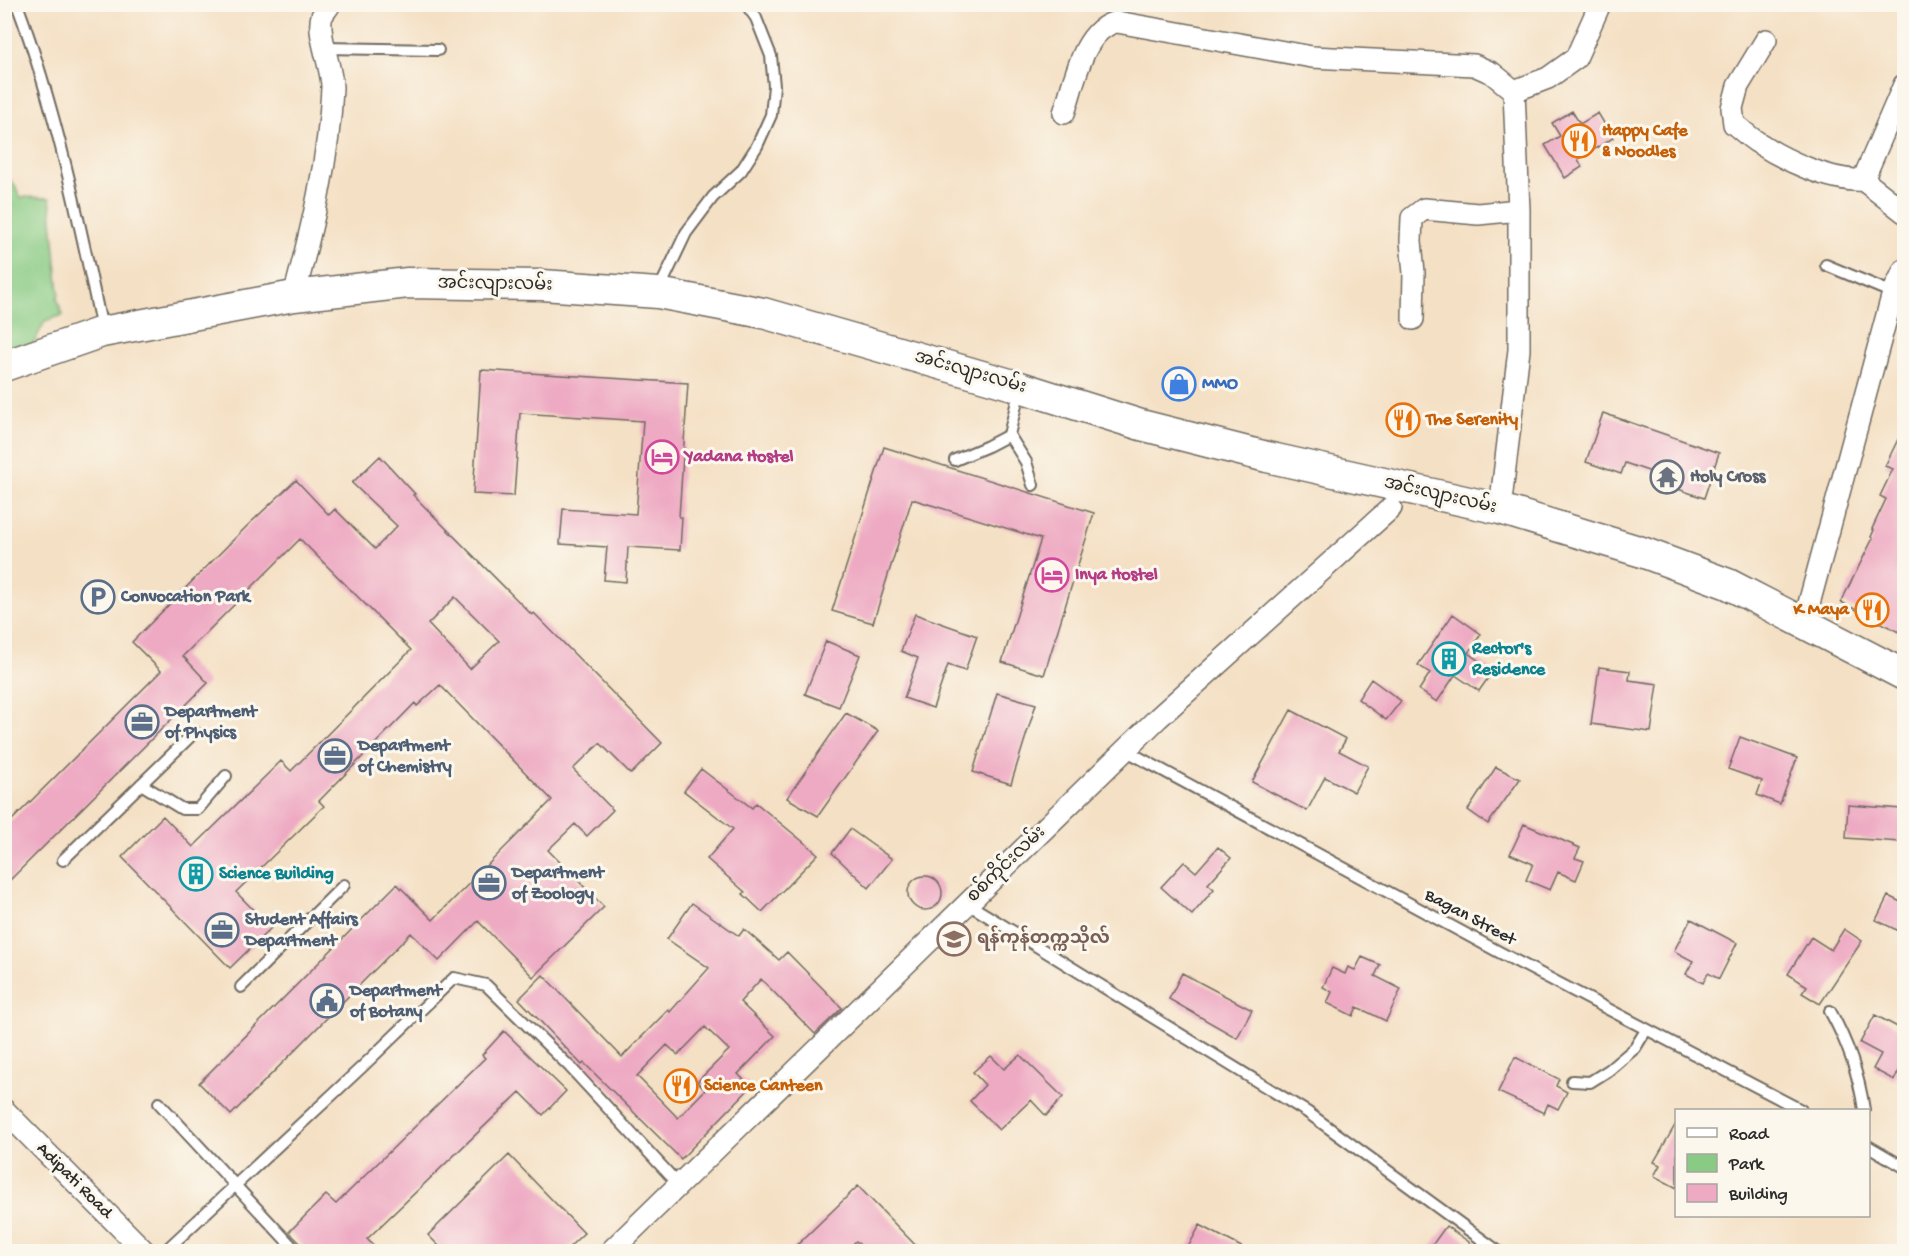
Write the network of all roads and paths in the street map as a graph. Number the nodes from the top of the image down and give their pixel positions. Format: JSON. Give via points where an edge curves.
{"nodes":[{"id":1,"x":17,"y":4,"type":"edge"},
{"id":2,"x":746,"y":4,"type":"edge"},
{"id":3,"x":1600,"y":4,"type":"edge"},
{"id":4,"x":323,"y":9,"type":"edge"},
{"id":5,"x":1766,"y":40,"type":"dead end"},
{"id":6,"x":324,"y":48,"type":"junction"},
{"id":7,"x":438,"y":50,"type":"dead end"},
{"id":8,"x":1905,"y":85,"type":"edge"},
{"id":9,"x":1514,"y":91,"type":"junction"},
{"id":10,"x":1064,"y":113,"type":"dead end"},
{"id":11,"x":1863,"y":180,"type":"junction"},
{"id":12,"x":1519,"y":210,"type":"junction"},
{"id":13,"x":1905,"y":212,"type":"edge"},
{"id":14,"x":1826,"y":265,"type":"dead end"},
{"id":15,"x":1905,"y":270,"type":"edge"},
{"id":16,"x":658,"y":292,"type":"junction"},
{"id":17,"x":1893,"y":293,"type":"junction"},
{"id":18,"x":294,"y":296,"type":"junction"},
{"id":19,"x":1413,"y":319,"type":"dead end"},
{"id":20,"x":102,"y":332,"type":"junction"},
{"id":21,"x":4,"y":366,"type":"edge"},
{"id":22,"x":1020,"y":387,"type":"junction"},
{"id":23,"x":1009,"y":435,"type":"junction"},
{"id":24,"x":955,"y":460,"type":"dead end"},
{"id":25,"x":1034,"y":485,"type":"dead end"},
{"id":26,"x":1413,"y":489,"type":"junction"},
{"id":27,"x":1391,"y":508,"type":"joint"},
{"id":28,"x":1500,"y":509,"type":"junction"},
{"id":29,"x":1804,"y":622,"type":"junction"},
{"id":30,"x":1905,"y":675,"type":"edge"},
{"id":31,"x":195,"y":732,"type":"dead end"},
{"id":32,"x":1125,"y":750,"type":"junction"},
{"id":33,"x":226,"y":776,"type":"dead end"},
{"id":34,"x":141,"y":784,"type":"junction"},
{"id":35,"x":63,"y":860,"type":"dead end"},
{"id":36,"x":344,"y":885,"type":"dead end"},
{"id":37,"x":968,"y":904,"type":"junction"},
{"id":38,"x":241,"y":987,"type":"dead end"},
{"id":39,"x":1830,"y":1011,"type":"dead end"},
{"id":40,"x":1646,"y":1030,"type":"junction"},
{"id":41,"x":1572,"y":1081,"type":"dead end"},
{"id":42,"x":159,"y":1103,"type":"dead end"},
{"id":43,"x":1799,"y":1109,"type":"edge"},
{"id":44,"x":1864,"y":1109,"type":"edge"},
{"id":45,"x":4,"y":1110,"type":"edge"},
{"id":46,"x":1870,"y":1146,"type":"edge"},
{"id":47,"x":1905,"y":1167,"type":"edge"},
{"id":48,"x":236,"y":1185,"type":"junction"},
{"id":49,"x":679,"y":1185,"type":"junction"},
{"id":50,"x":145,"y":1251,"type":"edge"},
{"id":51,"x":164,"y":1251,"type":"edge"},
{"id":52,"x":297,"y":1251,"type":"edge"},
{"id":53,"x":610,"y":1251,"type":"edge"},
{"id":54,"x":1499,"y":1251,"type":"edge"}],
"edges":[{"from":1,"to":20,"type":"lane","via":[[34,50],[62,154]]},
{"from":2,"to":16,"type":"lane","via":[[771,56],[771,116],[741,171],[713,197],[686,233]]},
{"from":3,"to":9,"type":"street","via":[[1576,58],[1548,78]]},
{"from":4,"to":6,"type":"street"},
{"from":5,"to":11,"type":"street","via":[[1738,86],[1732,108],[1734,124],[1756,142],[1802,166],[1848,181]]},
{"from":6,"to":7,"type":"lane"},
{"from":6,"to":18,"type":"street","via":[[333,85],[329,129],[312,228]]},
{"from":8,"to":11,"type":"street"},
{"from":9,"to":10,"type":"street","via":[[1492,73],[1474,65],[1312,57],[1117,22],[1106,24],[1091,39]]},
{"from":9,"to":12,"type":"street"},
{"from":11,"to":13,"type":"street"},
{"from":12,"to":19,"type":"street","via":[[1478,214],[1424,209],[1412,219]]},
{"from":12,"to":28,"type":"street","via":[[1519,350]]},
{"from":14,"to":17,"type":"lane"},
{"from":15,"to":17,"type":"street"},
{"from":16,"to":18,"type":"main road","name":"အင်းလျားလမ်း","via":[[408,283]]},
{"from":16,"to":22,"type":"main road","name":"အင်းလျားလမ်း","via":[[763,313]]},
{"from":17,"to":29,"type":"street"},
{"from":18,"to":20,"type":"main road","name":"အင်းလျားလမ်း"},
{"from":20,"to":21,"type":"main road","name":"အင်းလျားလမ်း"},
{"from":22,"to":23,"type":"lane"},
{"from":22,"to":26,"type":"main road","name":"အင်းလျားလမ်း","via":[[1141,425]]},
{"from":23,"to":24,"type":"lane"},
{"from":23,"to":25,"type":"lane","via":[[1026,462]]},
{"from":26,"to":27,"type":"lane","name":"စစ်ကိုင်းလမ်း"},
{"from":26,"to":28,"type":"main road","name":"အင်းလျားလမ်း"},
{"from":27,"to":32,"type":"street","name":"စစ်ကိုင်းလမ်း"},
{"from":28,"to":29,"type":"main road","name":"အင်းလျားလမ်း","via":[[1642,552],[1728,584]]},
{"from":29,"to":30,"type":"main road","name":"အင်းလျားလမ်း"},
{"from":31,"to":34,"type":"lane"},
{"from":32,"to":37,"type":"street","name":"စစ်ကိုင်းလမ်း"},
{"from":32,"to":40,"type":"lane","name":"Bagan Street"},
{"from":33,"to":34,"type":"lane","via":[[198,809],[182,809]]},
{"from":34,"to":35,"type":"lane"},
{"from":36,"to":38,"type":"lane"},
{"from":37,"to":49,"type":"street","name":"စစ်ကိုင်းလမ်း"},
{"from":37,"to":54,"type":"lane","via":[[1307,1112]]},
{"from":39,"to":44,"type":"lane","via":[[1853,1060]]},
{"from":40,"to":41,"type":"lane","via":[[1635,1048],[1609,1070],[1590,1082]]},
{"from":40,"to":43,"type":"lane","name":"Bagan Street"},
{"from":42,"to":48,"type":"lane"},
{"from":45,"to":50,"type":"street","name":"Adipati Road"},
{"from":46,"to":47,"type":"lane"},
{"from":48,"to":49,"type":"lane","via":[[454,978],[486,985],[570,1067]]},
{"from":48,"to":51,"type":"lane"},
{"from":48,"to":52,"type":"lane"},
{"from":49,"to":53,"type":"street","name":"စစ်ကိုင်းလမ်း"}]}
